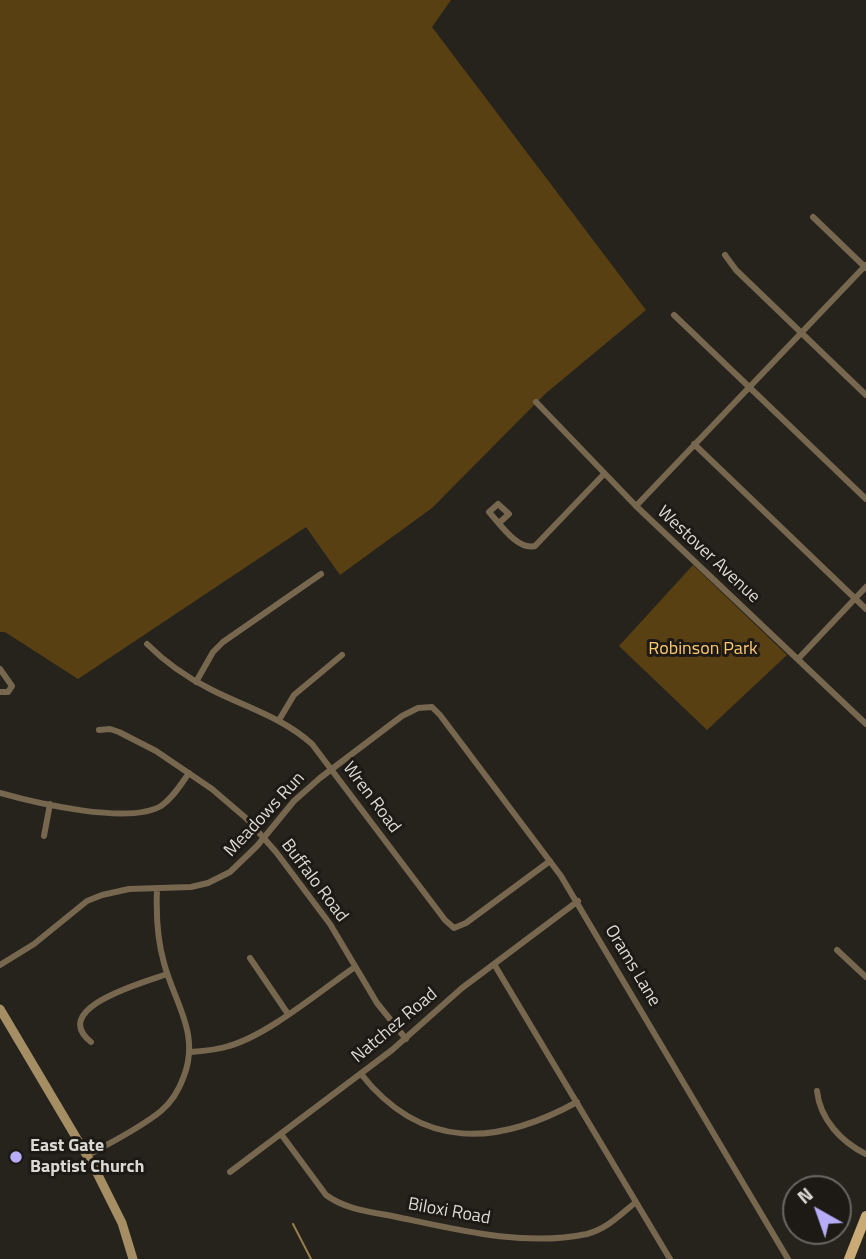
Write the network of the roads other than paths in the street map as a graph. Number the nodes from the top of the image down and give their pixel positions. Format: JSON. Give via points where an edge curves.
{"nodes":[{"id":1,"x":813,"y":217,"type":"dead end"},
{"id":2,"x":725,"y":256,"type":"dead end"},
{"id":3,"x":866,"y":267,"type":"edge"},
{"id":4,"x":674,"y":315,"type":"dead end"},
{"id":5,"x":801,"y":332,"type":"junction"},
{"id":6,"x":749,"y":386,"type":"junction"},
{"id":7,"x":866,"y":395,"type":"edge"},
{"id":8,"x":536,"y":402,"type":"dead end"},
{"id":9,"x":694,"y":444,"type":"junction"},
{"id":10,"x":604,"y":474,"type":"junction"},
{"id":11,"x":866,"y":499,"type":"edge"},
{"id":12,"x":636,"y":506,"type":"junction"},
{"id":13,"x":499,"y":523,"type":"dead end"},
{"id":14,"x":321,"y":574,"type":"dead end"},
{"id":15,"x":866,"y":587,"type":"edge"},
{"id":16,"x":855,"y":598,"type":"junction"},
{"id":17,"x":866,"y":610,"type":"edge"},
{"id":18,"x":148,"y":644,"type":"dead end"},
{"id":19,"x":342,"y":655,"type":"dead end"},
{"id":20,"x":798,"y":659,"type":"junction"},
{"id":21,"x":0,"y":669,"type":"edge"},
{"id":22,"x":196,"y":681,"type":"junction"},
{"id":23,"x":0,"y":692,"type":"edge"},
{"id":24,"x":427,"y":706,"type":"joint"},
{"id":25,"x":279,"y":720,"type":"junction"},
{"id":26,"x":866,"y":724,"type":"edge"},
{"id":27,"x":99,"y":730,"type":"dead end"},
{"id":28,"x":332,"y":769,"type":"junction"},
{"id":29,"x":189,"y":773,"type":"junction"},
{"id":30,"x":0,"y":793,"type":"edge"},
{"id":31,"x":50,"y":804,"type":"junction"},
{"id":32,"x":44,"y":836,"type":"dead end"},
{"id":33,"x":264,"y":838,"type":"junction"},
{"id":34,"x":550,"y":861,"type":"junction"},
{"id":35,"x":157,"y":889,"type":"junction"},
{"id":36,"x":578,"y":901,"type":"junction"},
{"id":37,"x":837,"y":950,"type":"dead end"},
{"id":38,"x":250,"y":958,"type":"dead end"},
{"id":39,"x":494,"y":964,"type":"junction"},
{"id":40,"x":0,"y":965,"type":"edge"},
{"id":41,"x":355,"y":967,"type":"junction"},
{"id":42,"x":167,"y":974,"type":"junction"},
{"id":43,"x":866,"y":976,"type":"edge"},
{"id":44,"x":0,"y":1009,"type":"edge"},
{"id":45,"x":288,"y":1014,"type":"junction"},
{"id":46,"x":406,"y":1039,"type":"junction"},
{"id":47,"x":91,"y":1042,"type":"dead end"},
{"id":48,"x":191,"y":1052,"type":"junction"},
{"id":49,"x":361,"y":1074,"type":"junction"},
{"id":50,"x":817,"y":1091,"type":"dead end"},
{"id":51,"x":577,"y":1102,"type":"junction"},
{"id":52,"x":281,"y":1134,"type":"junction"},
{"id":53,"x":866,"y":1154,"type":"edge"},
{"id":54,"x":87,"y":1156,"type":"junction"},
{"id":55,"x":230,"y":1172,"type":"dead end"},
{"id":56,"x":636,"y":1202,"type":"junction"},
{"id":57,"x":866,"y":1216,"type":"edge"},
{"id":58,"x":133,"y":1259,"type":"edge"},
{"id":59,"x":670,"y":1259,"type":"edge"},
{"id":60,"x":788,"y":1259,"type":"edge"},
{"id":61,"x":849,"y":1259,"type":"edge"}],
"edges":[{"from":1,"to":3,"type":"street"},
{"from":2,"to":5,"type":"street"},
{"from":3,"to":5,"type":"street"},
{"from":4,"to":6,"type":"street"},
{"from":5,"to":6,"type":"street"},
{"from":5,"to":7,"type":"street"},
{"from":6,"to":9,"type":"street"},
{"from":6,"to":11,"type":"street"},
{"from":8,"to":10,"type":"street","name":"Westover Avenue"},
{"from":9,"to":12,"type":"street"},
{"from":9,"to":16,"type":"street"},
{"from":10,"to":12,"type":"street","name":"Westover Avenue"},
{"from":10,"to":13,"type":"street","via":[[536,546],[522,545]]},
{"from":12,"to":20,"type":"street","name":"Westover Avenue"},
{"from":14,"to":22,"type":"street","via":[[223,642]]},
{"from":15,"to":16,"type":"street"},
{"from":16,"to":17,"type":"street"},
{"from":16,"to":20,"type":"street"},
{"from":18,"to":22,"type":"street","name":"Wren Road"},
{"from":19,"to":25,"type":"street","via":[[295,695]]},
{"from":20,"to":26,"type":"street","name":"Westover Avenue"},
{"from":21,"to":23,"type":"street","via":[[12,686],[8,692]]},
{"from":22,"to":25,"type":"street","name":"Wren Road"},
{"from":24,"to":28,"type":"street","name":"Meadows Run","via":[[396,720]]},
{"from":24,"to":34,"type":"street","name":"Orams Lane","via":[[440,715]]},
{"from":25,"to":28,"type":"street","name":"Wren Road","via":[[312,744]]},
{"from":27,"to":29,"type":"street","name":"Buffalo Road","via":[[129,736]]},
{"from":28,"to":33,"type":"street","name":"Meadows Run","via":[[294,801]]},
{"from":28,"to":34,"type":"street","name":"Wren Road","via":[[454,928]]},
{"from":29,"to":31,"type":"street","via":[[166,802],[145,811],[97,812]]},
{"from":29,"to":33,"type":"street","name":"Buffalo Road","via":[[227,801]]},
{"from":30,"to":31,"type":"street"},
{"from":31,"to":32,"type":"street"},
{"from":33,"to":35,"type":"street","name":"Meadows Run","via":[[238,866],[217,880]]},
{"from":33,"to":41,"type":"street","name":"Buffalo Road","via":[[330,924]]},
{"from":34,"to":36,"type":"street","name":"Orams Lane"},
{"from":35,"to":40,"type":"street","name":"Meadows Run","via":[[129,889],[87,901]]},
{"from":35,"to":42,"type":"street","via":[[158,934]]},
{"from":36,"to":39,"type":"street","name":"Natchez Road"},
{"from":36,"to":60,"type":"street","name":"Orams Lane"},
{"from":37,"to":43,"type":"street"},
{"from":38,"to":45,"type":"street"},
{"from":39,"to":46,"type":"street","name":"Natchez Road"},
{"from":39,"to":51,"type":"street"},
{"from":41,"to":45,"type":"street"},
{"from":41,"to":46,"type":"street","name":"Buffalo Road"},
{"from":42,"to":47,"type":"street","via":[[129,987],[86,1010],[78,1024]]},
{"from":42,"to":48,"type":"street","via":[[187,1025]]},
{"from":44,"to":54,"type":"street"},
{"from":45,"to":48,"type":"street","via":[[245,1041]]},
{"from":46,"to":49,"type":"street","name":"Natchez Road"},
{"from":48,"to":54,"type":"street","via":[[172,1100]]},
{"from":49,"to":51,"type":"street","via":[[399,1112],[455,1133],[513,1129]]},
{"from":49,"to":52,"type":"street","name":"Natchez Road"},
{"from":50,"to":53,"type":"street","via":[[818,1105],[839,1135]]},
{"from":51,"to":56,"type":"street"},
{"from":52,"to":55,"type":"street","name":"Natchez Road"},
{"from":52,"to":56,"type":"street","name":"Biloxi Road","via":[[333,1200],[430,1224],[495,1235],[579,1235],[603,1228]]},
{"from":54,"to":58,"type":"street","via":[[122,1223]]},
{"from":56,"to":59,"type":"street"},
{"from":57,"to":61,"type":"main road"}]}
